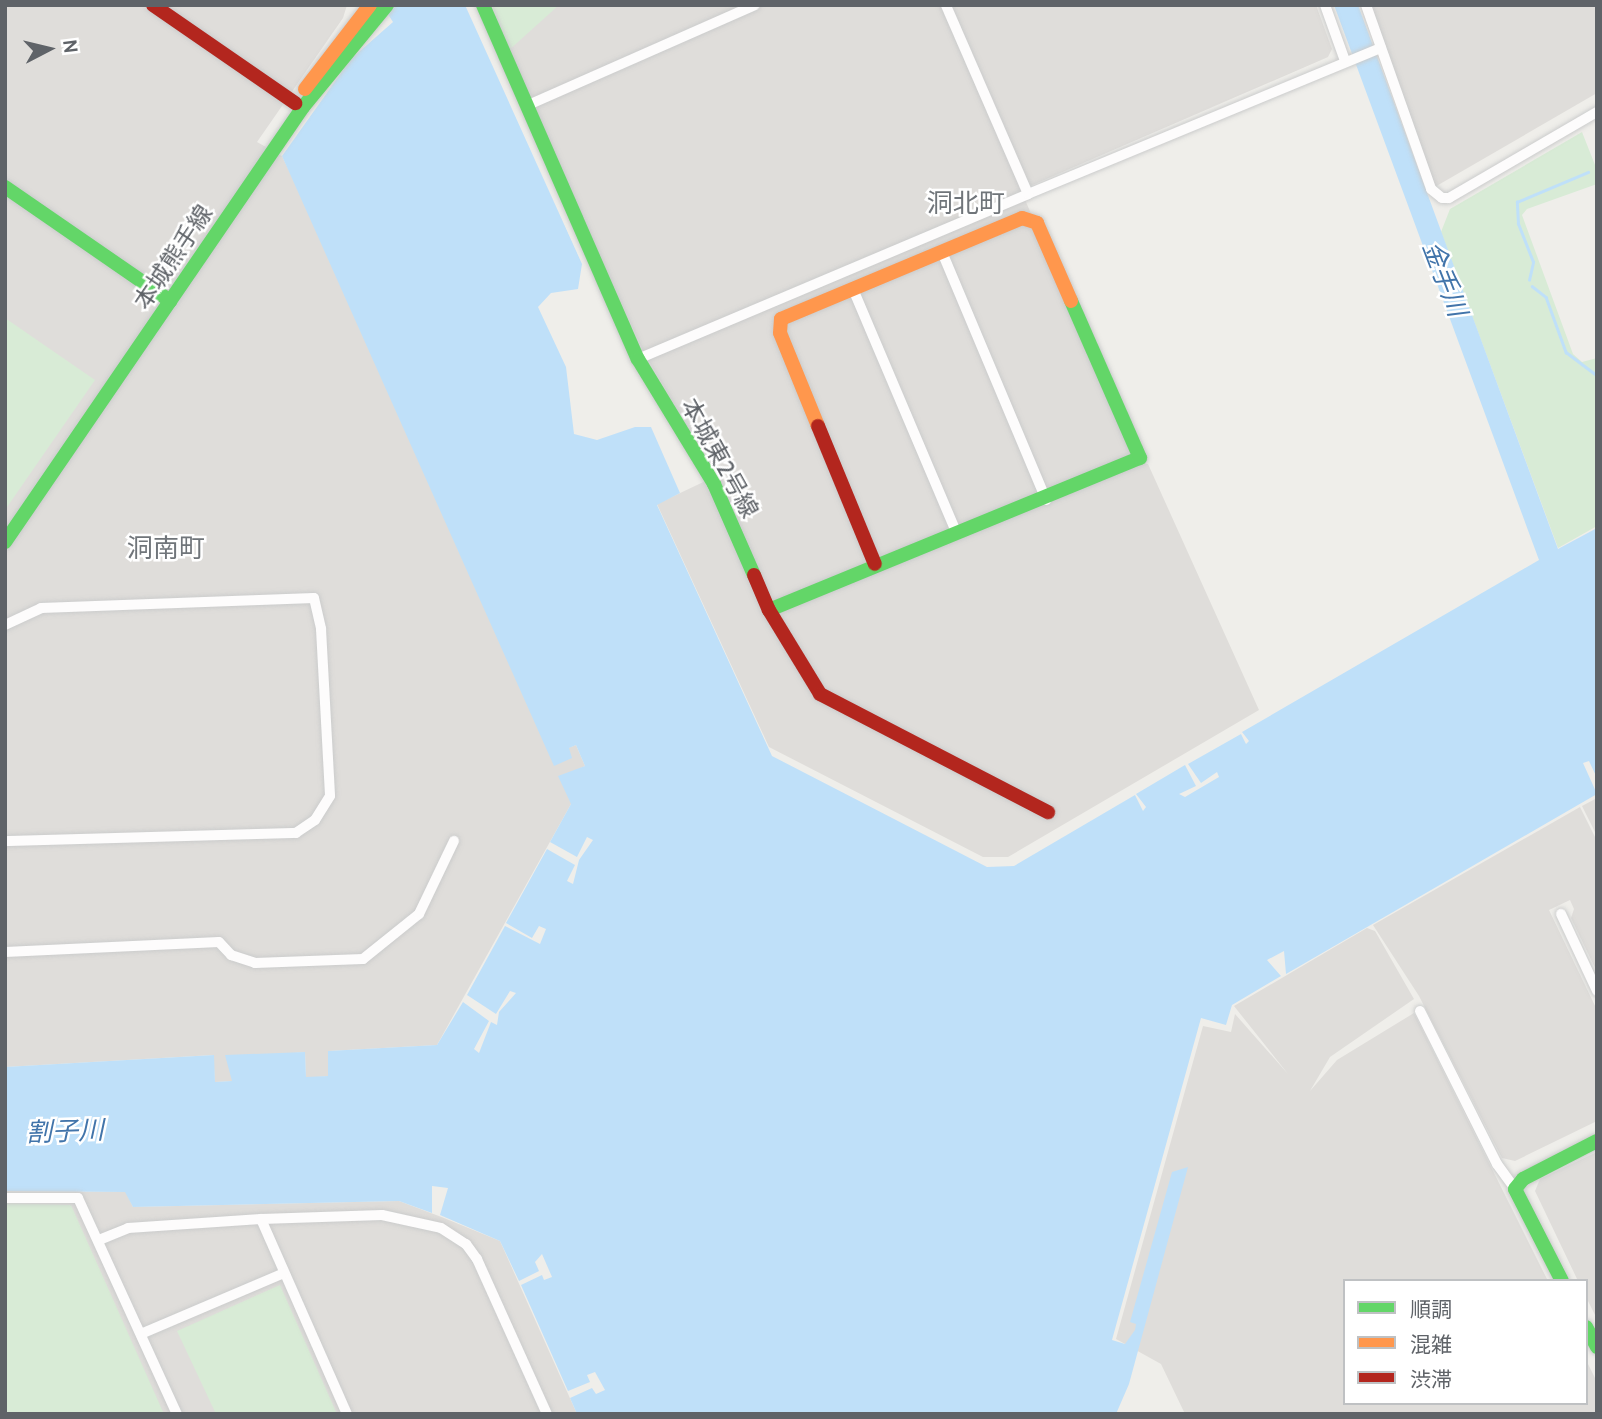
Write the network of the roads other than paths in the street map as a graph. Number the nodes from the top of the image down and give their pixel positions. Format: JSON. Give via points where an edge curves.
{"nodes":[{"id":1,"x":153,"y":5,"type":"edge"},
{"id":2,"x":483,"y":5,"type":"edge"},
{"id":3,"x":755,"y":5,"type":"edge"},
{"id":4,"x":946,"y":5,"type":"edge"},
{"id":5,"x":1325,"y":5,"type":"edge"},
{"id":6,"x":1366,"y":5,"type":"edge"},
{"id":7,"x":374,"y":9,"type":"edge"},
{"id":8,"x":1378,"y":49,"type":"junction"},
{"id":9,"x":1348,"y":60,"type":"junction"},
{"id":10,"x":295,"y":103,"type":"junction"},
{"id":11,"x":526,"y":106,"type":"junction"},
{"id":12,"x":1597,"y":112,"type":"edge"},
{"id":13,"x":5,"y":187,"type":"edge"},
{"id":14,"x":1028,"y":194,"type":"junction"},
{"id":15,"x":942,"y":252,"type":"junction"},
{"id":16,"x":853,"y":289,"type":"junction"},
{"id":17,"x":168,"y":299,"type":"junction"},
{"id":18,"x":638,"y":359,"type":"junction"},
{"id":19,"x":1046,"y":500,"type":"junction"},
{"id":20,"x":5,"y":530,"type":"edge"},
{"id":21,"x":956,"y":532,"type":"junction"},
{"id":22,"x":5,"y":542,"type":"edge"},
{"id":23,"x":875,"y":564,"type":"junction"},
{"id":24,"x":769,"y":610,"type":"junction"},
{"id":25,"x":5,"y":625,"type":"edge"},
{"id":26,"x":1048,"y":812,"type":"dead end"},
{"id":27,"x":5,"y":841,"type":"edge"},
{"id":28,"x":454,"y":841,"type":"dead end"},
{"id":29,"x":1561,"y":914,"type":"dead end"},
{"id":30,"x":5,"y":952,"type":"edge"},
{"id":31,"x":1597,"y":991,"type":"edge"},
{"id":32,"x":1420,"y":1011,"type":"dead end"},
{"id":33,"x":1597,"y":1141,"type":"edge"},
{"id":34,"x":1515,"y":1189,"type":"junction"},
{"id":35,"x":5,"y":1198,"type":"edge"},
{"id":36,"x":261,"y":1219,"type":"junction"},
{"id":37,"x":99,"y":1240,"type":"junction"},
{"id":38,"x":284,"y":1273,"type":"junction"},
{"id":39,"x":1561,"y":1279,"type":"edge"},
{"id":40,"x":1588,"y":1331,"type":"edge"},
{"id":41,"x":141,"y":1334,"type":"junction"},
{"id":42,"x":1597,"y":1348,"type":"edge"},
{"id":43,"x":177,"y":1414,"type":"edge"},
{"id":44,"x":347,"y":1414,"type":"edge"},
{"id":45,"x":547,"y":1414,"type":"edge"}],
"edges":[{"from":1,"to":10,"type":"street"},
{"from":2,"to":11,"type":"street","name":"本城東2号線"},
{"from":3,"to":11,"type":"street"},
{"from":4,"to":14,"type":"street"},
{"from":5,"to":9,"type":"street"},
{"from":6,"to":8,"type":"street"},
{"from":7,"to":10,"type":"street","name":"本城熊手線"},
{"from":7,"to":17,"type":"street","name":"本城熊手線"},
{"from":8,"to":9,"type":"street"},
{"from":8,"to":12,"type":"street","via":[[1431,189],[1442,198]]},
{"from":9,"to":14,"type":"street"},
{"from":10,"to":17,"type":"street","name":"本城熊手線"},
{"from":11,"to":18,"type":"street","name":"本城東2号線"},
{"from":13,"to":17,"type":"street"},
{"from":14,"to":18,"type":"street"},
{"from":15,"to":16,"type":"street"},
{"from":15,"to":19,"type":"street"},
{"from":15,"to":19,"type":"street","via":[[1022,218],[1037,223],[1140,458]]},
{"from":16,"to":21,"type":"street"},
{"from":16,"to":23,"type":"street","via":[[781,320],[780,333]]},
{"from":17,"to":20,"type":"street","name":"本城熊手線"},
{"from":17,"to":22,"type":"street","name":"本城熊手線"},
{"from":18,"to":24,"type":"street","name":"本城東2号線","via":[[714,484]]},
{"from":19,"to":21,"type":"street"},
{"from":21,"to":23,"type":"street"},
{"from":23,"to":24,"type":"street"},
{"from":24,"to":26,"type":"street","name":"本城東2号線","via":[[820,694]]},
{"from":25,"to":27,"type":"street","via":[[41,608],[314,598],[321,629],[330,796],[315,820],[296,833]]},
{"from":28,"to":30,"type":"street","via":[[419,914],[363,959],[256,963],[231,955],[219,942]]},
{"from":29,"to":31,"type":"street"},
{"from":32,"to":34,"type":"street","via":[[1497,1164]]},
{"from":33,"to":34,"type":"street","via":[[1523,1180]]},
{"from":34,"to":39,"type":"street"},
{"from":35,"to":37,"type":"street","via":[[78,1198]]},
{"from":36,"to":37,"type":"street","via":[[128,1228]]},
{"from":36,"to":38,"type":"street"},
{"from":36,"to":45,"type":"street","via":[[382,1215],[441,1228],[458,1239],[486,1275]]},
{"from":37,"to":41,"type":"street"},
{"from":38,"to":41,"type":"street"},
{"from":38,"to":44,"type":"street"},
{"from":40,"to":42,"type":"street"},
{"from":41,"to":43,"type":"street"}]}
